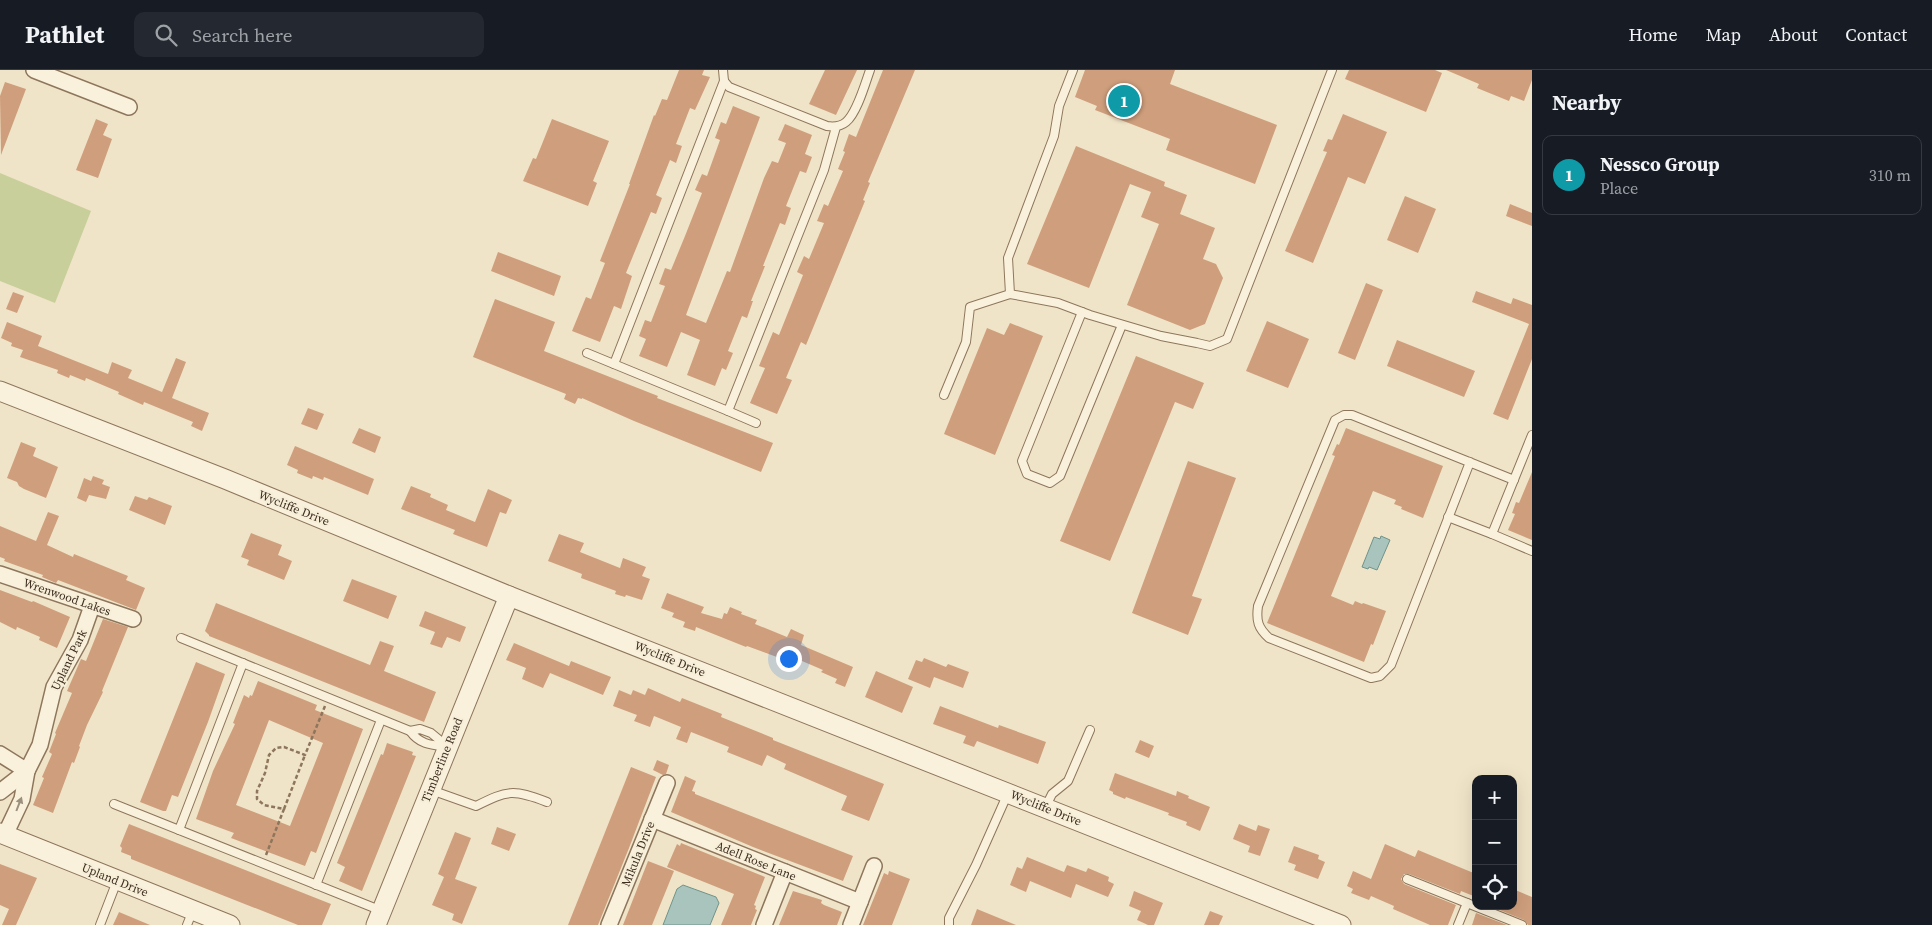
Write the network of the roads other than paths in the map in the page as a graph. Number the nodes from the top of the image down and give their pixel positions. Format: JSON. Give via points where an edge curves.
{"nodes":[{"id":1,"x":37,"y":70,"type":"edge"},
{"id":2,"x":723,"y":70,"type":"edge"},
{"id":3,"x":870,"y":70,"type":"edge"},
{"id":4,"x":1073,"y":70,"type":"edge"},
{"id":5,"x":1332,"y":70,"type":"edge"},
{"id":6,"x":724,"y":81,"type":"junction"},
{"id":7,"x":129,"y":108,"type":"dead end"},
{"id":8,"x":836,"y":127,"type":"junction"},
{"id":9,"x":1010,"y":294,"type":"junction"},
{"id":10,"x":1082,"y":312,"type":"junction"},
{"id":11,"x":1122,"y":324,"type":"junction"},
{"id":12,"x":587,"y":353,"type":"dead end"},
{"id":13,"x":614,"y":364,"type":"junction"},
{"id":14,"x":0,"y":391,"type":"edge"},
{"id":15,"x":944,"y":395,"type":"dead end"},
{"id":16,"x":728,"y":411,"type":"junction"},
{"id":17,"x":756,"y":423,"type":"dead end"},
{"id":18,"x":1532,"y":435,"type":"edge"},
{"id":19,"x":1470,"y":462,"type":"junction"},
{"id":20,"x":1514,"y":480,"type":"junction"},
{"id":21,"x":1448,"y":517,"type":"junction"},
{"id":22,"x":1492,"y":534,"type":"junction"},
{"id":23,"x":1532,"y":551,"type":"edge"},
{"id":24,"x":0,"y":574,"type":"edge"},
{"id":25,"x":509,"y":596,"type":"junction"},
{"id":26,"x":92,"y":606,"type":"junction"},
{"id":27,"x":133,"y":619,"type":"dead end"},
{"id":28,"x":181,"y":638,"type":"dead end"},
{"id":29,"x":243,"y":663,"type":"junction"},
{"id":30,"x":381,"y":720,"type":"junction"},
{"id":31,"x":1090,"y":730,"type":"dead end"},
{"id":32,"x":410,"y":732,"type":"junction"},
{"id":33,"x":448,"y":747,"type":"junction"},
{"id":34,"x":0,"y":754,"type":"edge"},
{"id":35,"x":27,"y":771,"type":"junction"},
{"id":36,"x":666,"y":783,"type":"dead end"},
{"id":37,"x":431,"y":790,"type":"junction"},
{"id":38,"x":0,"y":792,"type":"edge"},
{"id":39,"x":1008,"y":793,"type":"junction"},
{"id":40,"x":547,"y":802,"type":"dead end"},
{"id":41,"x":114,"y":804,"type":"dead end"},
{"id":42,"x":1045,"y":808,"type":"junction"},
{"id":43,"x":652,"y":819,"type":"junction"},
{"id":44,"x":179,"y":830,"type":"junction"},
{"id":45,"x":3,"y":834,"type":"edge"},
{"id":46,"x":874,"y":866,"type":"dead end"},
{"id":47,"x":785,"y":872,"type":"junction"},
{"id":48,"x":1407,"y":879,"type":"dead end"},
{"id":49,"x":117,"y":881,"type":"junction"},
{"id":50,"x":316,"y":885,"type":"junction"},
{"id":51,"x":860,"y":902,"type":"junction"},
{"id":52,"x":1466,"y":903,"type":"junction"},
{"id":53,"x":190,"y":918,"type":"edge"},
{"id":54,"x":379,"y":918,"type":"edge"},
{"id":55,"x":100,"y":925,"type":"edge"},
{"id":56,"x":230,"y":925,"type":"edge"},
{"id":57,"x":609,"y":925,"type":"edge"},
{"id":58,"x":764,"y":925,"type":"edge"},
{"id":59,"x":851,"y":925,"type":"edge"},
{"id":60,"x":949,"y":925,"type":"edge"},
{"id":61,"x":1340,"y":925,"type":"edge"},
{"id":62,"x":1458,"y":925,"type":"edge"},
{"id":63,"x":1522,"y":925,"type":"edge"}],
"edges":[{"from":1,"to":7,"type":"street"},
{"from":2,"to":6,"type":"lane"},
{"from":3,"to":8,"type":"lane","via":[[852,114]]},
{"from":4,"to":9,"type":"lane","via":[[1058,106],[1054,136],[1008,258]]},
{"from":5,"to":11,"type":"lane","via":[[1227,339],[1210,346]]},
{"from":6,"to":8,"type":"lane","via":[[729,87]]},
{"from":6,"to":13,"type":"lane"},
{"from":8,"to":16,"type":"lane","via":[[824,170]]},
{"from":9,"to":10,"type":"lane","via":[[1058,303]]},
{"from":9,"to":15,"type":"lane","via":[[970,307],[966,342]]},
{"from":10,"to":11,"type":"lane"},
{"from":10,"to":11,"type":"lane","via":[[1022,461],[1028,474],[1050,483],[1060,476]]},
{"from":12,"to":13,"type":"lane"},
{"from":13,"to":16,"type":"lane"},
{"from":14,"to":25,"type":"street","name":"Wycliffe Drive"},
{"from":16,"to":17,"type":"lane"},
{"from":18,"to":20,"type":"lane"},
{"from":19,"to":20,"type":"lane"},
{"from":19,"to":21,"type":"lane"},
{"from":19,"to":21,"type":"lane","via":[[1352,415],[1335,420],[1258,606],[1256,619],[1261,630],[1269,638],[1371,678],[1380,676],[1391,665]]},
{"from":20,"to":22,"type":"lane"},
{"from":21,"to":22,"type":"lane"},
{"from":22,"to":23,"type":"lane"},
{"from":24,"to":26,"type":"street","name":"Wrenwood Lakes"},
{"from":25,"to":33,"type":"street","name":"Timberline Road"},
{"from":25,"to":39,"type":"street","name":"Wycliffe Drive"},
{"from":26,"to":27,"type":"street","name":"Wrenwood Lakes"},
{"from":26,"to":35,"type":"street","name":"Upland Park","via":[[80,640],[54,688],[40,745]]},
{"from":28,"to":29,"type":"lane"},
{"from":29,"to":30,"type":"lane"},
{"from":29,"to":44,"type":"lane"},
{"from":30,"to":32,"type":"lane"},
{"from":30,"to":50,"type":"lane"},
{"from":31,"to":42,"type":"lane","via":[[1068,781],[1052,794]]},
{"from":32,"to":33,"type":"lane","via":[[416,740],[426,744]]},
{"from":32,"to":33,"type":"lane","via":[[420,729],[431,733]]},
{"from":33,"to":37,"type":"street","name":"Timberline Road"},
{"from":34,"to":35,"type":"street"},
{"from":35,"to":38,"type":"street","name":"Upland Park"},
{"from":45,"to":35,"type":"street","name":"Upland Park","one_way":true,"via":[[22,799]]},
{"from":36,"to":43,"type":"street","name":"Mikula Drive"},
{"from":37,"to":40,"type":"lane","via":[[476,806],[510,792],[525,793]]},
{"from":37,"to":54,"type":"street","name":"Timberline Road"},
{"from":39,"to":42,"type":"street","name":"Wycliffe Drive"},
{"from":39,"to":60,"type":"lane","via":[[949,918]]},
{"from":41,"to":44,"type":"lane"},
{"from":42,"to":61,"type":"street","name":"Wycliffe Drive"},
{"from":43,"to":47,"type":"street","name":"Adell Rose Lane"},
{"from":43,"to":57,"type":"street","name":"Mikula Drive"},
{"from":44,"to":50,"type":"lane"},
{"from":45,"to":49,"type":"street","name":"Upland Drive"},
{"from":46,"to":51,"type":"street"},
{"from":47,"to":51,"type":"street","name":"Adell Rose Lane"},
{"from":47,"to":58,"type":"street"},
{"from":48,"to":52,"type":"lane"},
{"from":49,"to":53,"type":"street","name":"Upland Drive"},
{"from":49,"to":55,"type":"lane"},
{"from":50,"to":54,"type":"lane"},
{"from":51,"to":59,"type":"street"},
{"from":52,"to":62,"type":"lane"},
{"from":52,"to":63,"type":"lane"},
{"from":53,"to":56,"type":"street","name":"Upland Drive"}]}
